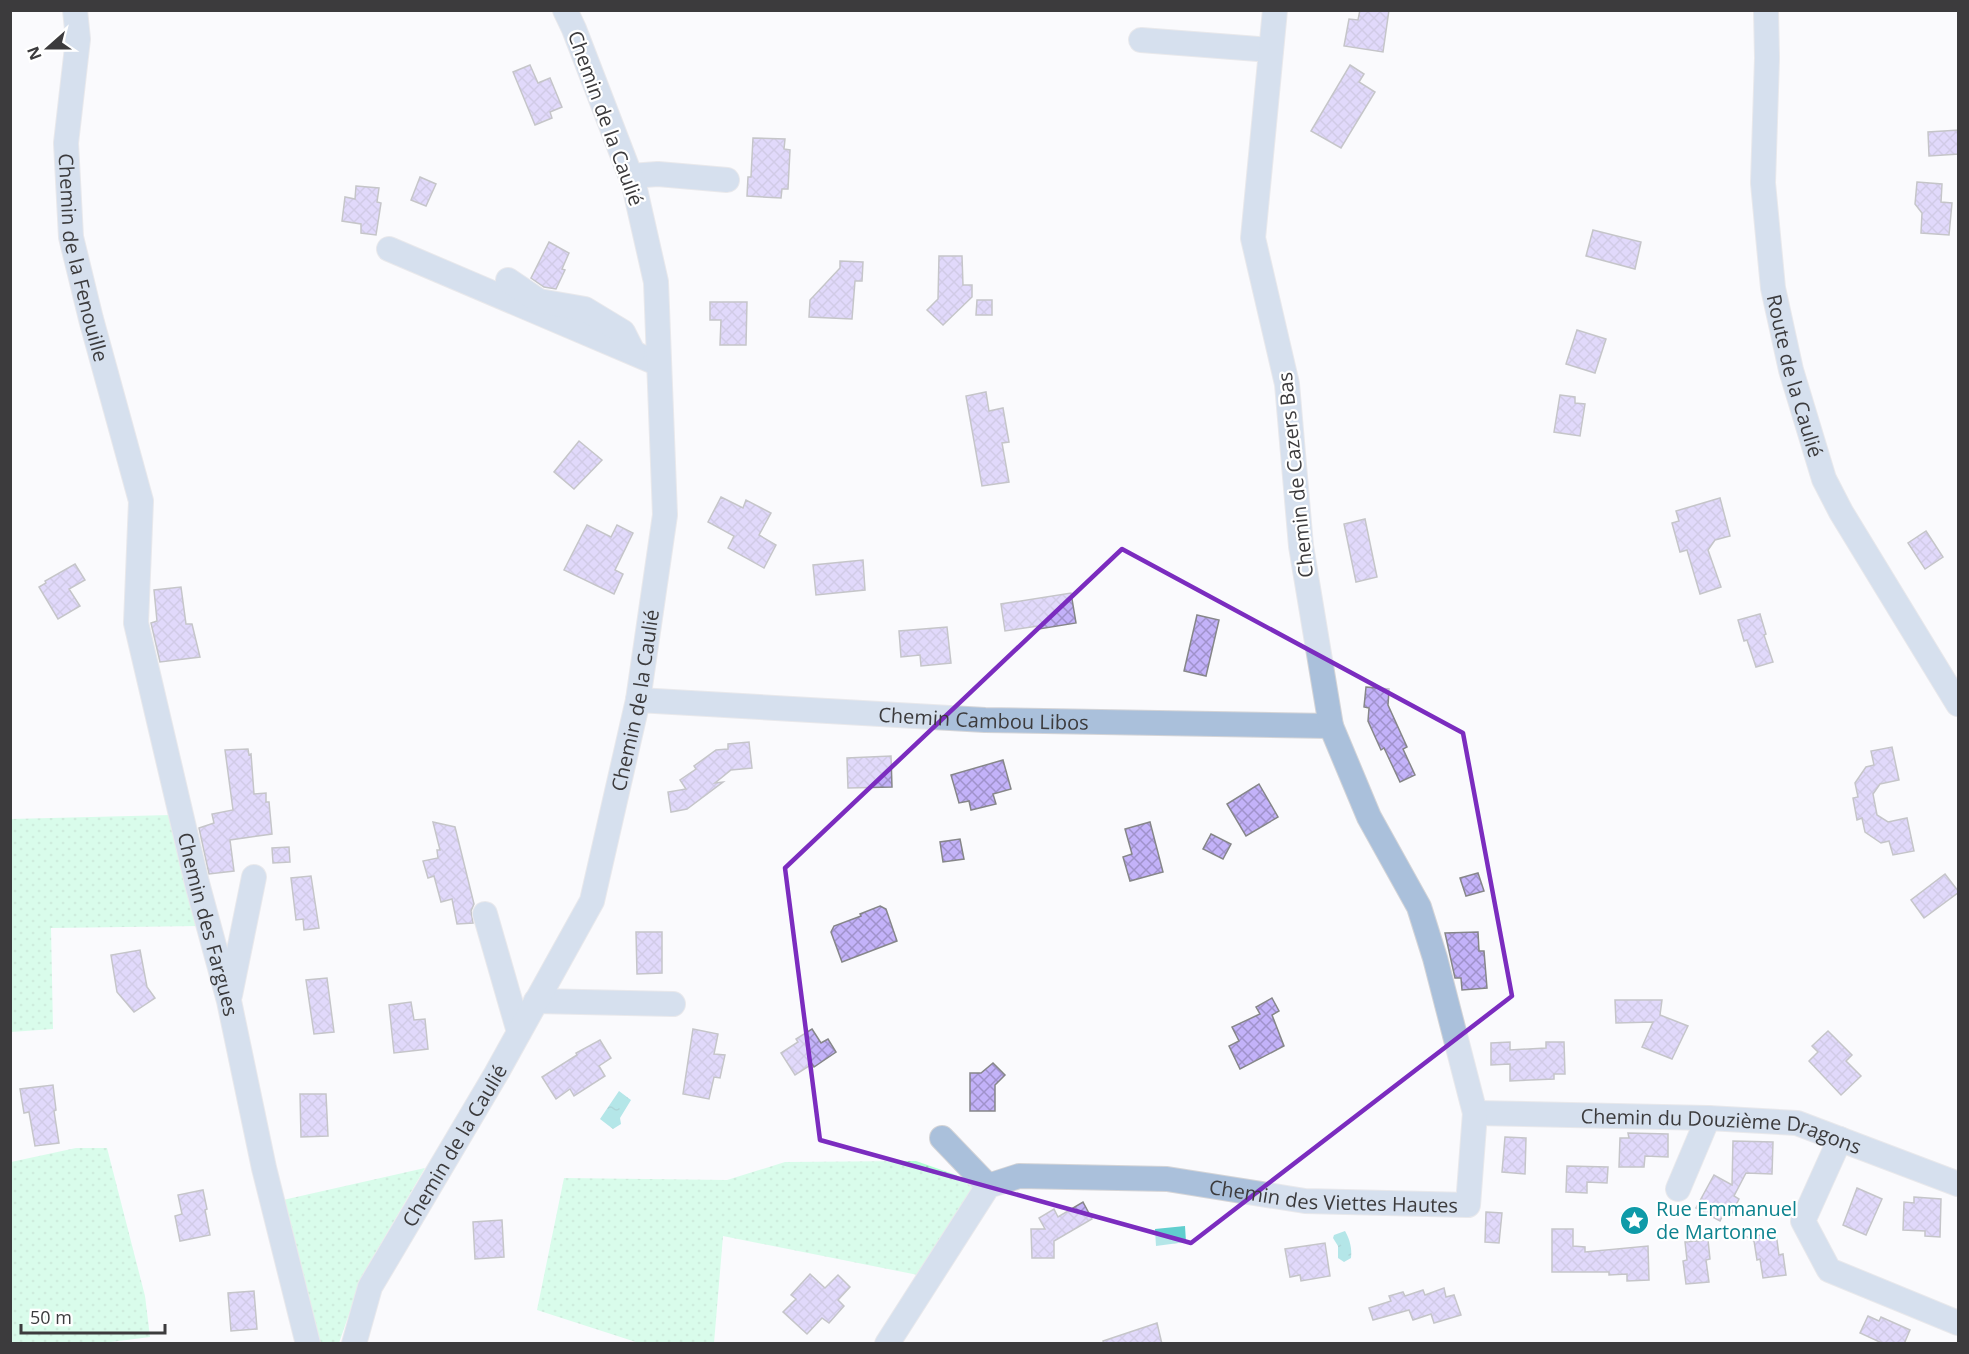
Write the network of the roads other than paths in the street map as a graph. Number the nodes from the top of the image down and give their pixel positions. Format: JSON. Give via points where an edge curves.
{"nodes":[{"id":1,"x":75,"y":10,"type":"edge"},
{"id":2,"x":565,"y":10,"type":"edge"},
{"id":3,"x":1275,"y":10,"type":"edge"},
{"id":4,"x":1766,"y":10,"type":"edge"},
{"id":5,"x":1141,"y":40,"type":"dead end"},
{"id":6,"x":1271,"y":50,"type":"junction"},
{"id":7,"x":631,"y":176,"type":"junction"},
{"id":8,"x":727,"y":180,"type":"dead end"},
{"id":9,"x":389,"y":249,"type":"dead end"},
{"id":10,"x":508,"y":280,"type":"dead end"},
{"id":11,"x":633,"y":353,"type":"junction"},
{"id":12,"x":659,"y":364,"type":"junction"},
{"id":13,"x":141,"y":501,"type":"joint"},
{"id":14,"x":1948,"y":668,"type":"edge"},
{"id":15,"x":638,"y":700,"type":"junction"},
{"id":16,"x":1959,"y":704,"type":"edge"},
{"id":17,"x":1330,"y":726,"type":"junction"},
{"id":18,"x":254,"y":877,"type":"dead end"},
{"id":19,"x":485,"y":914,"type":"dead end"},
{"id":20,"x":229,"y":1001,"type":"junction"},
{"id":21,"x":536,"y":1001,"type":"junction"},
{"id":22,"x":673,"y":1004,"type":"dead end"},
{"id":23,"x":519,"y":1032,"type":"junction"},
{"id":24,"x":1475,"y":1113,"type":"junction"},
{"id":25,"x":1708,"y":1118,"type":"junction"},
{"id":26,"x":942,"y":1138,"type":"dead end"},
{"id":27,"x":1840,"y":1139,"type":"junction"},
{"id":28,"x":1959,"y":1184,"type":"edge"},
{"id":29,"x":988,"y":1186,"type":"junction"},
{"id":30,"x":1678,"y":1189,"type":"dead end"},
{"id":31,"x":1959,"y":1323,"type":"edge"},
{"id":32,"x":308,"y":1344,"type":"edge"},
{"id":33,"x":354,"y":1344,"type":"edge"},
{"id":34,"x":887,"y":1344,"type":"edge"}],
"edges":[{"from":1,"to":13,"type":"street","name":"Chemin de la Fenouille","via":[[78,39],[66,143],[71,237]]},
{"from":2,"to":7,"type":"street","name":"Chemin de la Caulié"},
{"from":3,"to":6,"type":"street","name":"Chemin de Cazers Bas"},
{"from":4,"to":14,"type":"street","name":"Route de la Caulié","via":[[1762,183],[1773,288],[1791,370],[1824,479],[1841,512]]},
{"from":5,"to":6,"type":"street"},
{"from":6,"to":17,"type":"street","name":"Chemin de Cazers Bas","via":[[1253,238],[1287,384],[1301,546]]},
{"from":7,"to":8,"type":"street","via":[[658,174]]},
{"from":7,"to":12,"type":"street","name":"Chemin de la Caulié","via":[[656,282]]},
{"from":9,"to":11,"type":"street"},
{"from":10,"to":11,"type":"street","via":[[538,301],[585,309],[623,332]]},
{"from":11,"to":12,"type":"street"},
{"from":12,"to":15,"type":"street","name":"Chemin de la Caulié","via":[[665,516]]},
{"from":13,"to":20,"type":"street","name":"Chemin des Fargues","via":[[136,623]]},
{"from":14,"to":16,"type":"street","name":"Route de la Caulié"},
{"from":15,"to":17,"type":"street","name":"Chemin Cambou Libos","via":[[985,720]]},
{"from":15,"to":21,"type":"street","name":"Chemin de la Caulié","via":[[592,901]]},
{"from":17,"to":24,"type":"street","name":"Chemin des Viettes Hautes","via":[[1369,817],[1419,906]]},
{"from":18,"to":20,"type":"street"},
{"from":19,"to":23,"type":"street"},
{"from":20,"to":32,"type":"street","name":"Chemin des Fargues","via":[[264,1168]]},
{"from":21,"to":22,"type":"street"},
{"from":21,"to":23,"type":"street","name":"Chemin de la Caulié"},
{"from":23,"to":33,"type":"street","name":"Chemin de la Caulié","via":[[370,1287]]},
{"from":24,"to":25,"type":"street","name":"Chemin du Douzième Dragons"},
{"from":24,"to":29,"type":"street","name":"Chemin des Viettes Hautes","via":[[1468,1205],[1305,1201],[1167,1179],[1019,1176]]},
{"from":25,"to":27,"type":"street","name":"Chemin du Douzième Dragons","via":[[1797,1123]]},
{"from":25,"to":30,"type":"street"},
{"from":26,"to":29,"type":"street"},
{"from":27,"to":28,"type":"street","name":"Chemin du Douzième Dragons"},
{"from":27,"to":31,"type":"street","via":[[1803,1221],[1829,1270]]},
{"from":29,"to":34,"type":"street"}]}
